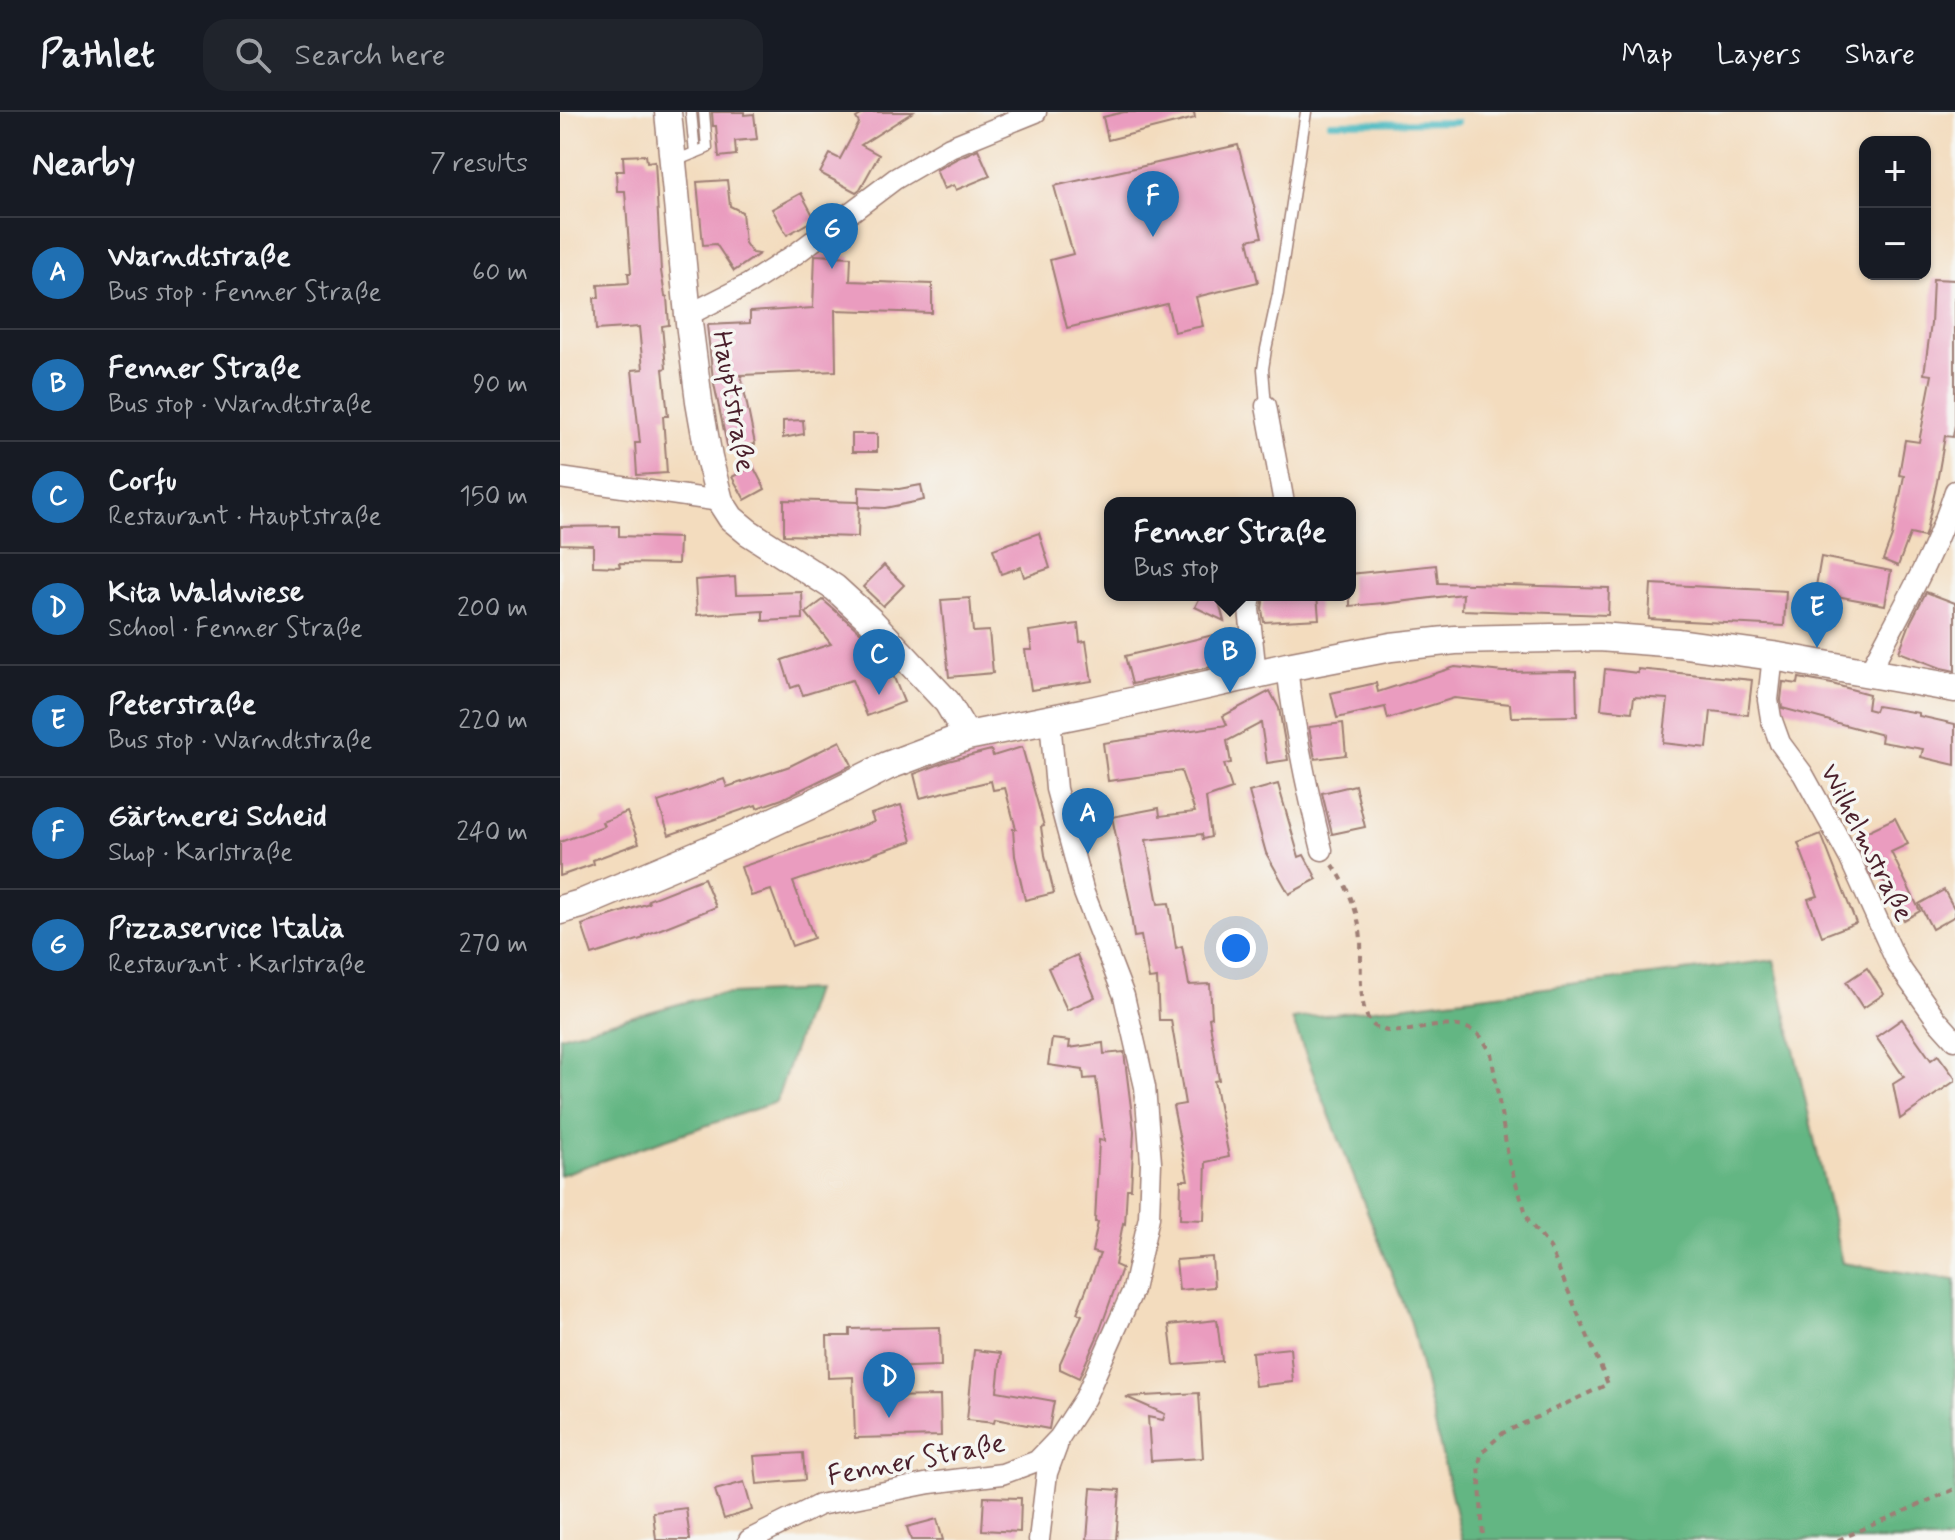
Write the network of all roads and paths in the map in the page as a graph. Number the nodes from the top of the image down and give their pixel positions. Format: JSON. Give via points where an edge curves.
{"nodes":[{"id":1,"x":668,"y":112,"type":"edge"},
{"id":2,"x":691,"y":112,"type":"edge"},
{"id":3,"x":704,"y":112,"type":"edge"},
{"id":4,"x":1036,"y":112,"type":"edge"},
{"id":5,"x":1306,"y":112,"type":"edge"},
{"id":6,"x":684,"y":157,"type":"junction"},
{"id":7,"x":688,"y":315,"type":"junction"},
{"id":8,"x":1266,"y":406,"type":"joint"},
{"id":9,"x":560,"y":478,"type":"edge"},
{"id":10,"x":1955,"y":491,"type":"edge"},
{"id":11,"x":1283,"y":497,"type":"edge"},
{"id":12,"x":720,"y":501,"type":"junction"},
{"id":13,"x":1250,"y":601,"type":"edge"},
{"id":14,"x":1773,"y":656,"type":"junction"},
{"id":15,"x":1287,"y":667,"type":"junction"},
{"id":16,"x":1869,"y":672,"type":"junction"},
{"id":17,"x":1256,"y":674,"type":"junction"},
{"id":18,"x":1955,"y":688,"type":"edge"},
{"id":19,"x":1050,"y":719,"type":"junction"},
{"id":20,"x":967,"y":736,"type":"junction"},
{"id":21,"x":1322,"y":850,"type":"joint"},
{"id":22,"x":560,"y":910,"type":"edge"},
{"id":23,"x":1955,"y":1040,"type":"edge"},
{"id":24,"x":1059,"y":1438,"type":"junction"},
{"id":25,"x":1955,"y":1489,"type":"edge"},
{"id":26,"x":749,"y":1540,"type":"edge"},
{"id":27,"x":1039,"y":1540,"type":"edge"},
{"id":28,"x":1483,"y":1540,"type":"edge"},
{"id":29,"x":1838,"y":1540,"type":"edge"}],
"edges":[{"from":1,"to":6,"type":"street","name":"Hauptstraße"},
{"from":2,"to":6,"type":"lane"},
{"from":3,"to":6,"type":"lane","via":[[707,148]]},
{"from":4,"to":7,"type":"street","via":[[950,147],[895,179],[797,253]]},
{"from":5,"to":8,"type":"lane","via":[[1263,369]]},
{"from":6,"to":7,"type":"street","name":"Hauptstraße"},
{"from":7,"to":12,"type":"street","name":"Hauptstraße"},
{"from":8,"to":11,"type":"street"},
{"from":9,"to":12,"type":"street"},
{"from":10,"to":16,"type":"street","via":[[1923,568]]},
{"from":12,"to":20,"type":"street","name":"Hauptstraße","via":[[748,532],[835,588],[871,621],[947,702]]},
{"from":13,"to":17,"type":"street"},
{"from":14,"to":15,"type":"main road","via":[[1599,637],[1525,638],[1391,647]]},
{"from":14,"to":16,"type":"main road"},
{"from":14,"to":23,"type":"street","name":"Wilhelmstraße","via":[[1768,700],[1780,743],[1850,859],[1898,965]]},
{"from":15,"to":17,"type":"main road"},
{"from":15,"to":21,"type":"street"},
{"from":16,"to":18,"type":"main road"},
{"from":17,"to":19,"type":"main road"},
{"from":19,"to":20,"type":"main road"},
{"from":19,"to":24,"type":"street","name":"Fenner Straße","via":[[1056,789],[1084,893],[1124,996],[1145,1087],[1151,1162],[1149,1217],[1133,1290],[1085,1398]]},
{"from":20,"to":22,"type":"main road"},
{"from":21,"to":28,"type":"path","via":[[1353,901],[1365,1008],[1373,1024],[1402,1031],[1469,1029],[1491,1053],[1509,1162],[1529,1222],[1549,1246],[1608,1384],[1503,1433],[1482,1452]]},
{"from":24,"to":26,"type":"street","name":"Fenner Straße","via":[[1037,1461],[1002,1474],[819,1505]]},
{"from":24,"to":27,"type":"street","via":[[1047,1473]]},
{"from":25,"to":29,"type":"path"}]}
